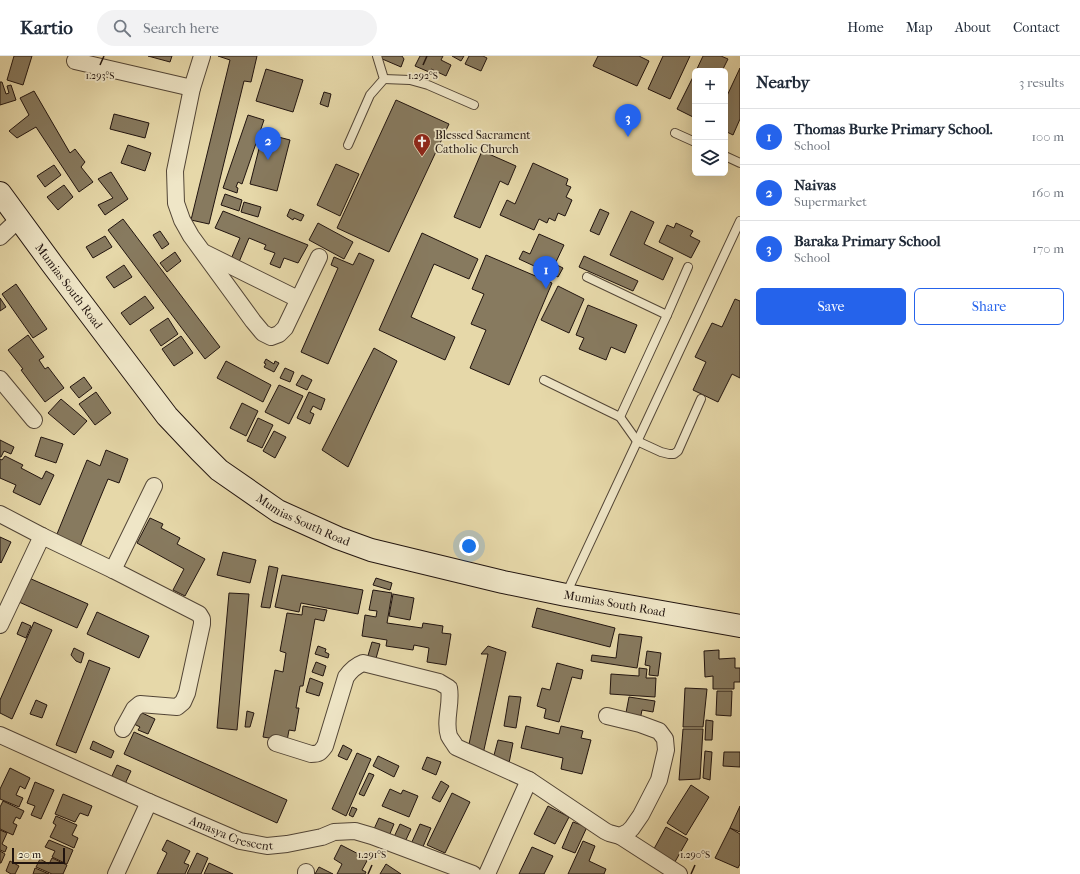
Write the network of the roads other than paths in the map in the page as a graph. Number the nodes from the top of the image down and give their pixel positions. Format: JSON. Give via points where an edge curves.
{"nodes":[{"id":1,"x":202,"y":56,"type":"edge"},
{"id":2,"x":377,"y":56,"type":"edge"},
{"id":3,"x":75,"y":61,"type":"dead end"},
{"id":4,"x":384,"y":79,"type":"junction"},
{"id":5,"x":192,"y":88,"type":"junction"},
{"id":6,"x":474,"y":105,"type":"dead end"},
{"id":7,"x":675,"y":133,"type":"dead end"},
{"id":8,"x":692,"y":141,"type":"edge"},
{"id":9,"x":348,"y":145,"type":"dead end"},
{"id":10,"x":728,"y":157,"type":"edge"},
{"id":11,"x":740,"y":163,"type":"edge"},
{"id":12,"x":0,"y":193,"type":"edge"},
{"id":13,"x":19,"y":219,"type":"junction"},
{"id":14,"x":740,"y":221,"type":"edge"},
{"id":15,"x":0,"y":237,"type":"edge"},
{"id":16,"x":203,"y":252,"type":"junction"},
{"id":17,"x":319,"y":257,"type":"dead end"},
{"id":18,"x":688,"y":267,"type":"dead end"},
{"id":19,"x":587,"y":277,"type":"dead end"},
{"id":20,"x":298,"y":299,"type":"junction"},
{"id":21,"x":668,"y":315,"type":"junction"},
{"id":22,"x":0,"y":379,"type":"edge"},
{"id":23,"x":544,"y":380,"type":"dead end"},
{"id":24,"x":701,"y":399,"type":"dead end"},
{"id":25,"x":620,"y":417,"type":"junction"},
{"id":26,"x":34,"y":420,"type":"dead end"},
{"id":27,"x":637,"y":441,"type":"junction"},
{"id":28,"x":154,"y":486,"type":"dead end"},
{"id":29,"x":0,"y":514,"type":"edge"},
{"id":30,"x":42,"y":536,"type":"junction"},
{"id":31,"x":113,"y":570,"type":"junction"},
{"id":32,"x":566,"y":595,"type":"junction"},
{"id":33,"x":0,"y":625,"type":"edge"},
{"id":34,"x":740,"y":626,"type":"edge"},
{"id":35,"x":607,"y":716,"type":"dead end"},
{"id":36,"x":123,"y":729,"type":"dead end"},
{"id":37,"x":0,"y":735,"type":"edge"},
{"id":38,"x":276,"y":743,"type":"dead end"},
{"id":39,"x":529,"y":780,"type":"junction"},
{"id":40,"x":149,"y":802,"type":"junction"},
{"id":41,"x":620,"y":836,"type":"junction"},
{"id":42,"x":116,"y":874,"type":"edge"},
{"id":43,"x":473,"y":874,"type":"edge"},
{"id":44,"x":487,"y":874,"type":"edge"},
{"id":45,"x":679,"y":874,"type":"edge"}],
"edges":[{"from":1,"to":5,"type":"street"},
{"from":2,"to":4,"type":"lane"},
{"from":3,"to":5,"type":"street"},
{"from":4,"to":6,"type":"lane","via":[[410,80],[428,85]]},
{"from":4,"to":9,"type":"lane","via":[[370,95]]},
{"from":5,"to":16,"type":"street","via":[[175,171],[176,203],[182,220]]},
{"from":7,"to":8,"type":"lane"},
{"from":10,"to":11,"type":"lane"},
{"from":12,"to":13,"type":"main road","name":"Mumias South Road"},
{"from":13,"to":15,"type":"street"},
{"from":13,"to":32,"type":"main road","name":"Mumias South Road","via":[[167,416],[219,470],[278,511],[371,550]]},
{"from":14,"to":27,"type":"lane"},
{"from":16,"to":20,"type":"street"},
{"from":16,"to":20,"type":"street","via":[[253,321],[270,337],[280,334],[285,328]]},
{"from":17,"to":20,"type":"street"},
{"from":18,"to":21,"type":"lane"},
{"from":19,"to":21,"type":"lane"},
{"from":21,"to":25,"type":"lane"},
{"from":22,"to":26,"type":"street"},
{"from":23,"to":25,"type":"lane"},
{"from":24,"to":27,"type":"lane","via":[[678,451],[674,454],[661,452]]},
{"from":25,"to":27,"type":"lane"},
{"from":27,"to":32,"type":"lane"},
{"from":28,"to":31,"type":"street"},
{"from":29,"to":30,"type":"street"},
{"from":30,"to":31,"type":"street"},
{"from":30,"to":33,"type":"street"},
{"from":31,"to":36,"type":"street","via":[[199,614],[202,619],[183,702],[177,707],[140,704],[134,709]]},
{"from":32,"to":34,"type":"main road","name":"Mumias South Road"},
{"from":35,"to":41,"type":"street","via":[[659,731],[666,744],[659,780],[635,824]]},
{"from":37,"to":40,"type":"street","name":"Amasya Crescent"},
{"from":38,"to":39,"type":"street","via":[[311,754],[321,752],[346,677],[353,668],[363,664],[443,684],[449,688],[448,726],[450,737],[456,746]]},
{"from":39,"to":41,"type":"street","via":[[605,831]]},
{"from":39,"to":44,"type":"street"},
{"from":40,"to":42,"type":"street"},
{"from":40,"to":43,"type":"street","name":"Amasya Crescent","via":[[240,841],[267,846],[322,837],[334,832],[355,831]]},
{"from":41,"to":45,"type":"street"}]}
